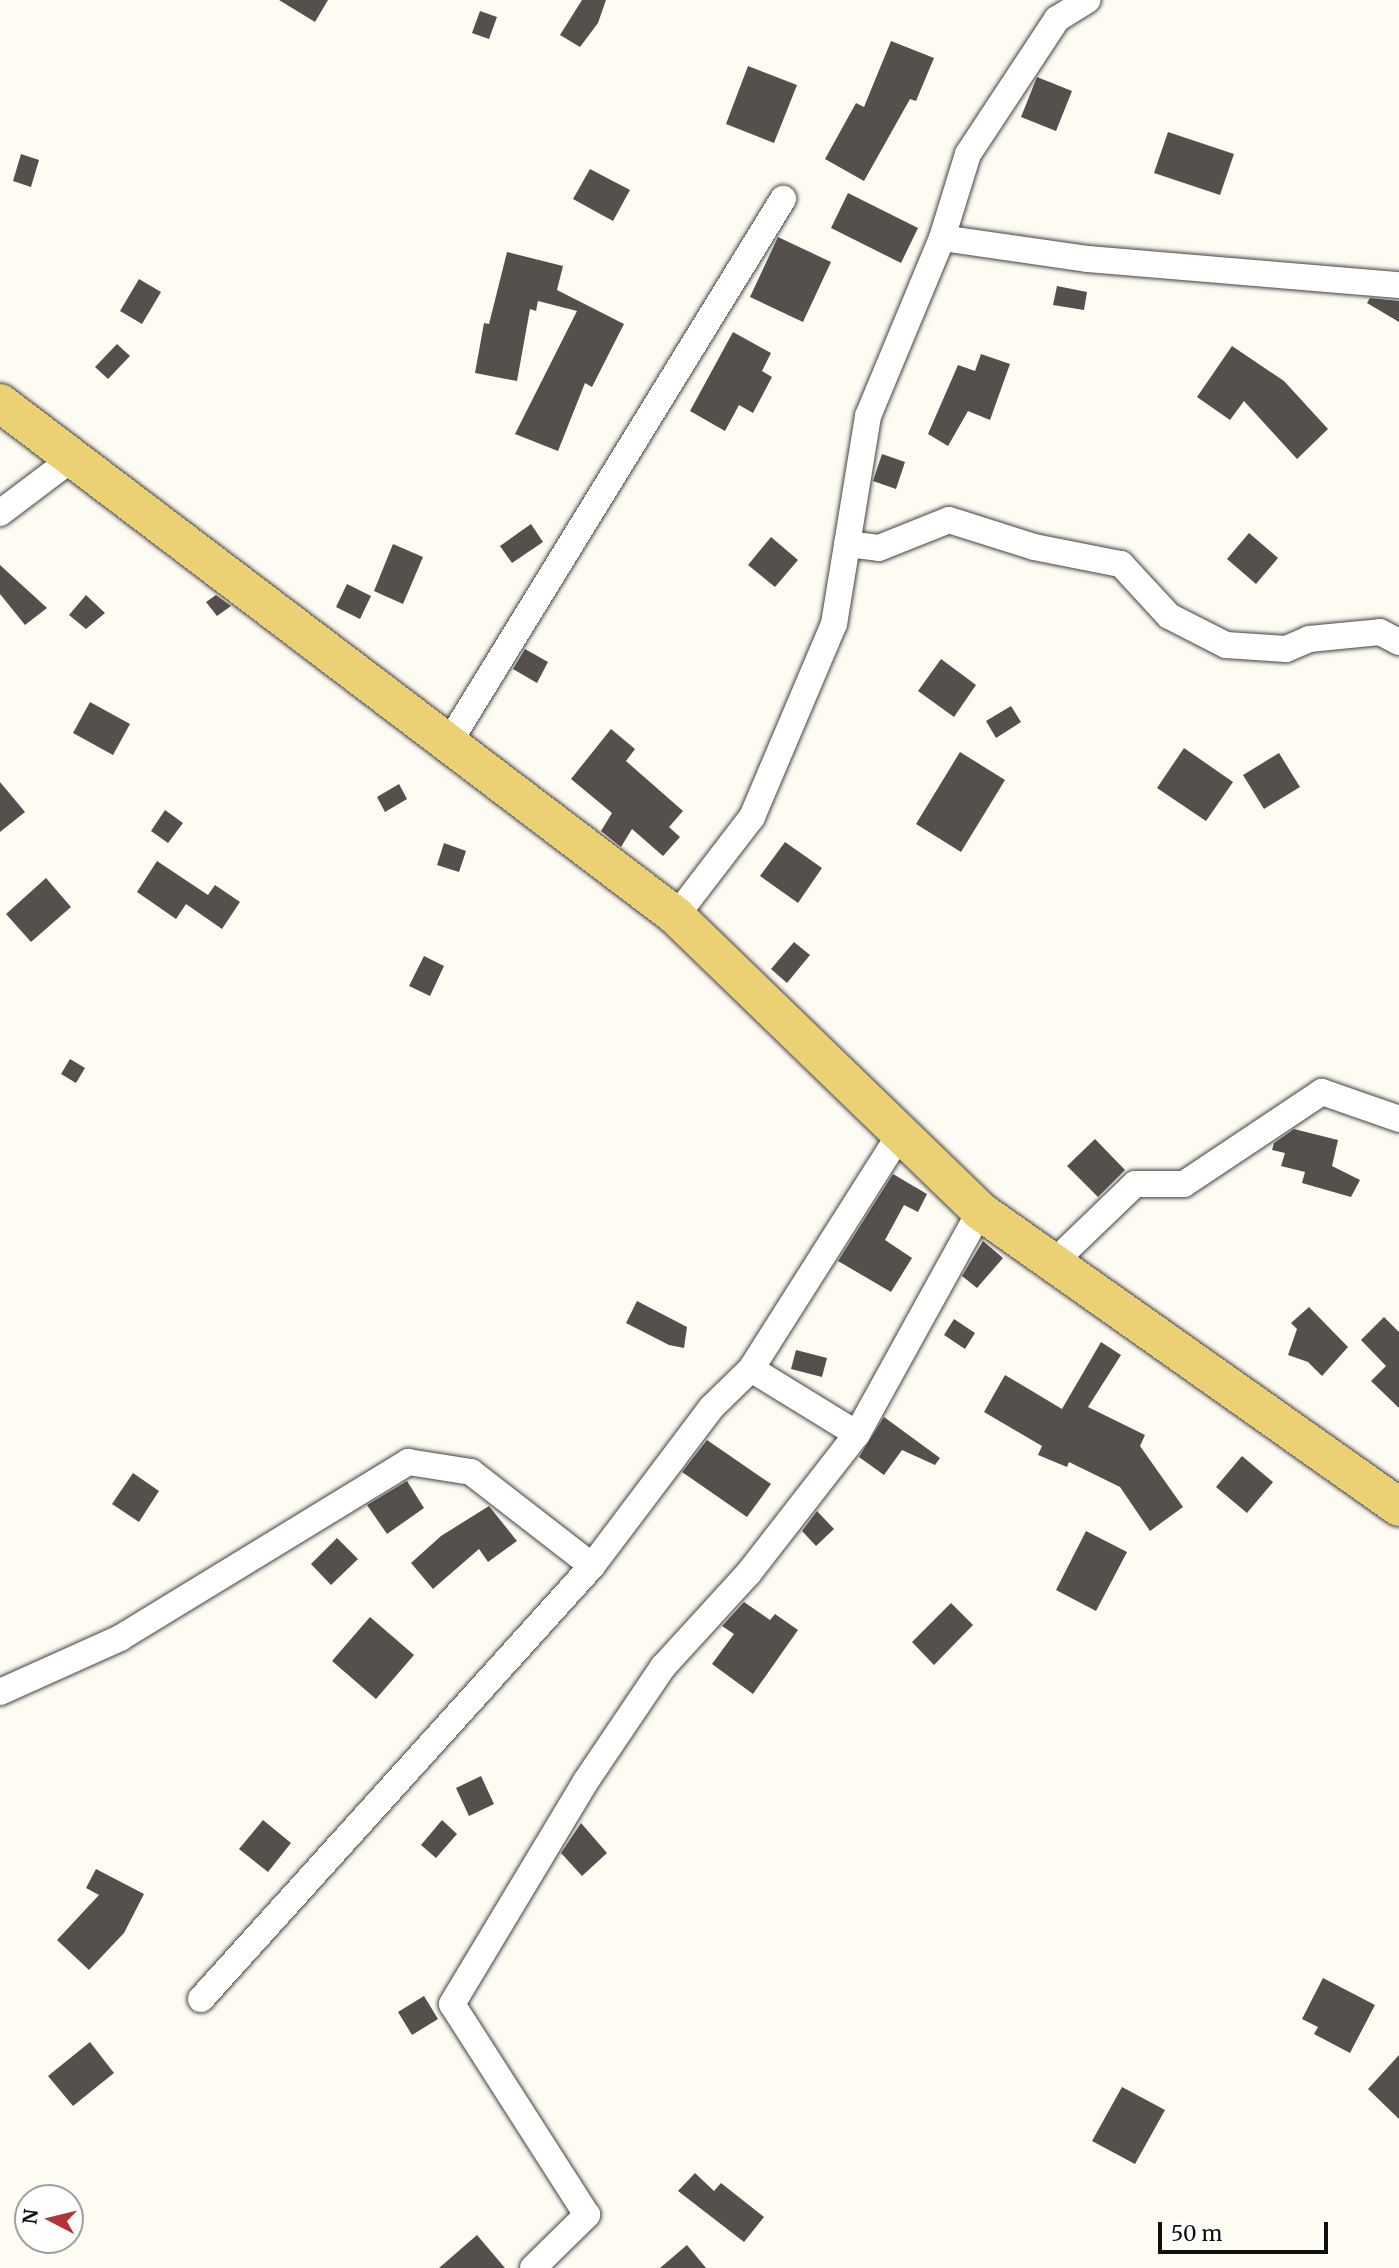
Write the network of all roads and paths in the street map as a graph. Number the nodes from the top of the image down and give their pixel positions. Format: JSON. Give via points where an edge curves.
{"nodes":[{"id":1,"x":1088,"y":0,"type":"edge"},
{"id":2,"x":783,"y":199,"type":"dead end"},
{"id":3,"x":942,"y":238,"type":"junction"},
{"id":4,"x":1399,"y":285,"type":"edge"},
{"id":5,"x":0,"y":403,"type":"edge"},
{"id":6,"x":70,"y":460,"type":"junction"},
{"id":7,"x":0,"y":513,"type":"edge"},
{"id":8,"x":847,"y":544,"type":"junction"},
{"id":9,"x":1399,"y":642,"type":"edge"},
{"id":10,"x":448,"y":744,"type":"junction"},
{"id":11,"x":676,"y":916,"type":"junction"},
{"id":12,"x":1399,"y":1119,"type":"edge"},
{"id":13,"x":900,"y":1134,"type":"junction"},
{"id":14,"x":980,"y":1211,"type":"junction"},
{"id":15,"x":1053,"y":1263,"type":"junction"},
{"id":16,"x":751,"y":1369,"type":"junction"},
{"id":17,"x":857,"y":1434,"type":"junction"},
{"id":18,"x":1399,"y":1507,"type":"edge"},
{"id":19,"x":592,"y":1566,"type":"junction"},
{"id":20,"x":0,"y":1692,"type":"edge"},
{"id":21,"x":201,"y":1999,"type":"dead end"},
{"id":22,"x":533,"y":2268,"type":"edge"}],
"edges":[{"from":1,"to":3,"type":"street","via":[[1057,19],[968,154]]},
{"from":2,"to":10,"type":"street"},
{"from":3,"to":4,"type":"street","via":[[1088,259]]},
{"from":3,"to":8,"type":"street","via":[[868,416]]},
{"from":5,"to":6,"type":"main road"},
{"from":6,"to":7,"type":"street"},
{"from":6,"to":10,"type":"main road"},
{"from":8,"to":9,"type":"street","via":[[878,548],[948,520],[1034,547],[1121,564],[1169,616],[1226,645],[1286,649],[1309,639],[1380,632]]},
{"from":8,"to":11,"type":"street","via":[[834,624],[752,817]]},
{"from":10,"to":11,"type":"main road"},
{"from":11,"to":13,"type":"main road"},
{"from":12,"to":15,"type":"street","via":[[1322,1092],[1184,1184],[1135,1184]]},
{"from":13,"to":14,"type":"main road"},
{"from":13,"to":16,"type":"street"},
{"from":14,"to":15,"type":"main road"},
{"from":14,"to":17,"type":"street"},
{"from":15,"to":18,"type":"main road"},
{"from":16,"to":17,"type":"street"},
{"from":16,"to":19,"type":"street","via":[[712,1408]]},
{"from":17,"to":22,"type":"street","via":[[748,1574],[663,1667],[586,1781],[452,2004],[587,2216]]},
{"from":19,"to":20,"type":"street","via":[[471,1472],[408,1462],[120,1638]]},
{"from":19,"to":21,"type":"street"}]}
